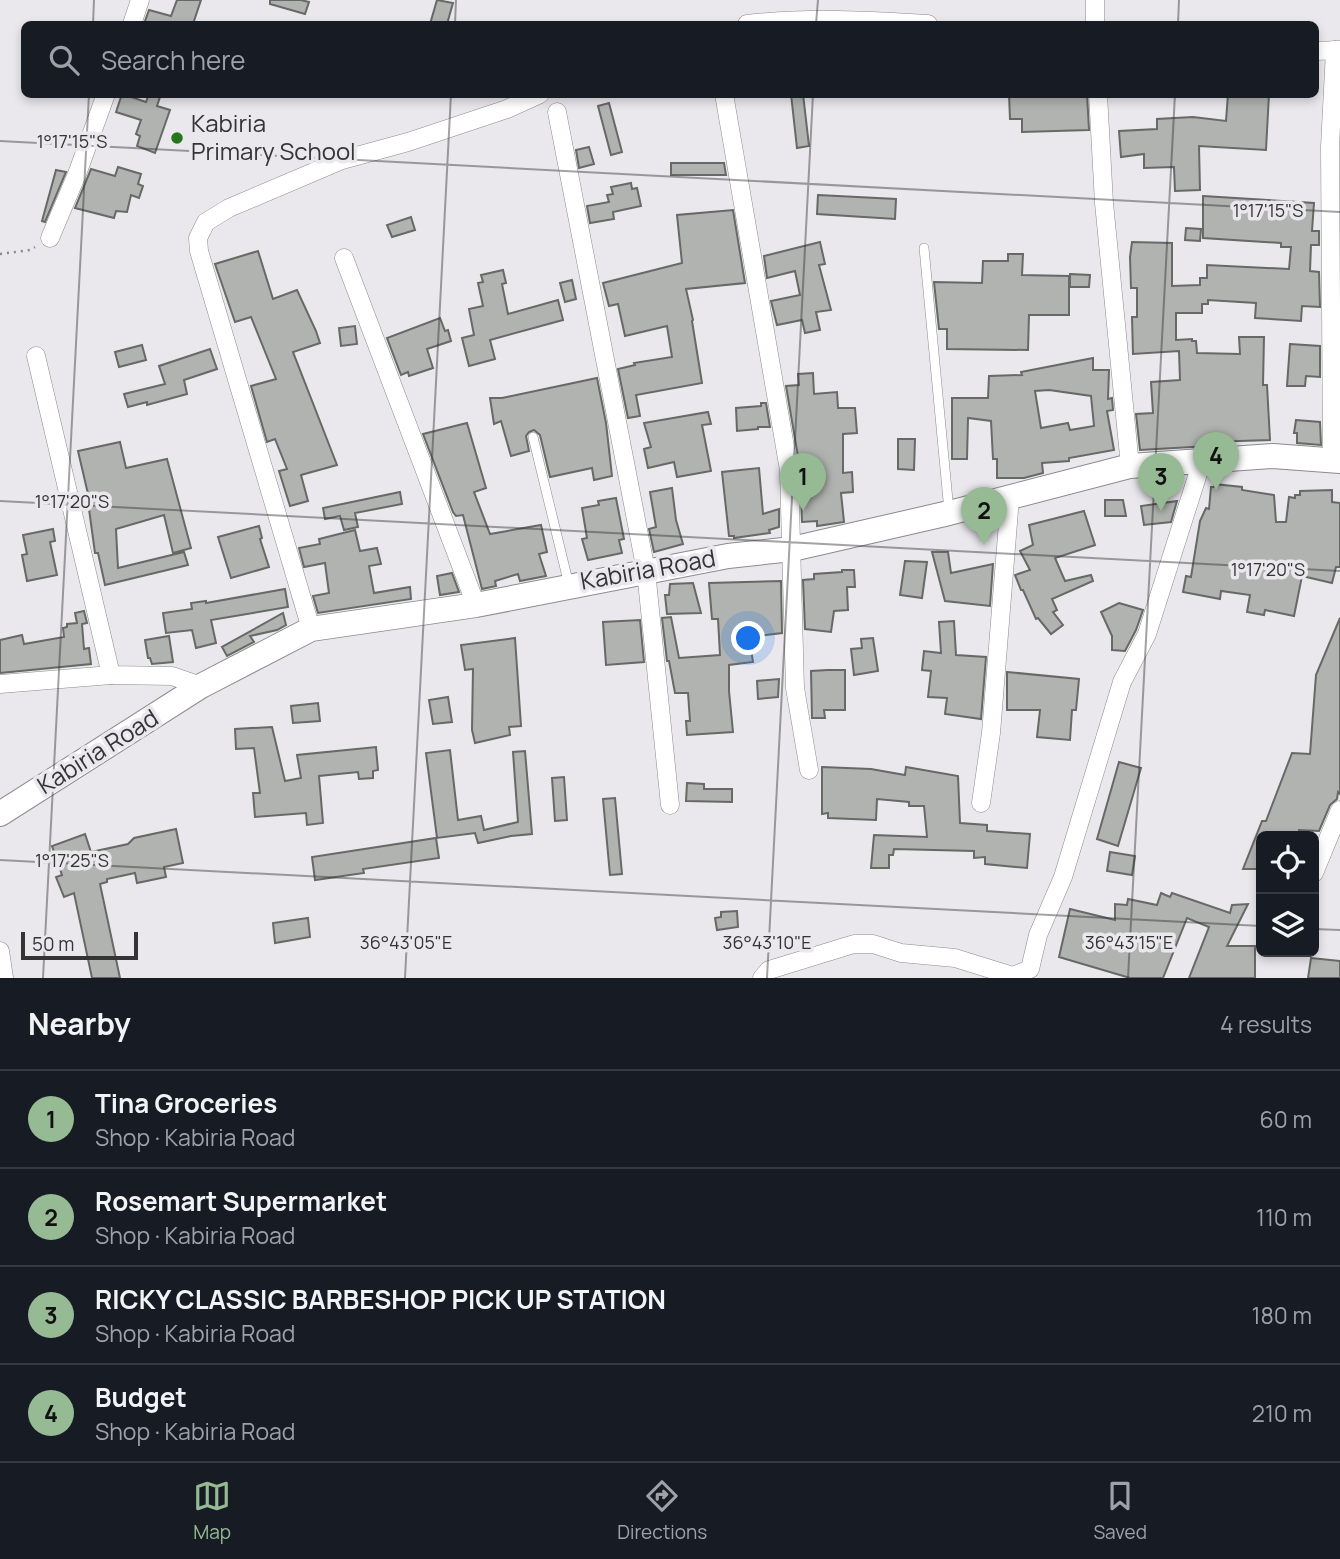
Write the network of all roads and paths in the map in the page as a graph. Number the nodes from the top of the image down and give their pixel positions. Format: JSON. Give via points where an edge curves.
{"nodes":[{"id":1,"x":141,"y":0,"type":"edge"},
{"id":2,"x":1096,"y":0,"type":"edge"},
{"id":3,"x":133,"y":21,"type":"edge"},
{"id":4,"x":773,"y":21,"type":"edge"},
{"id":5,"x":871,"y":21,"type":"edge"},
{"id":6,"x":1095,"y":21,"type":"edge"},
{"id":7,"x":1337,"y":50,"type":"edge"},
{"id":8,"x":1319,"y":51,"type":"edge"},
{"id":9,"x":105,"y":98,"type":"edge"},
{"id":10,"x":531,"y":98,"type":"edge"},
{"id":11,"x":725,"y":98,"type":"edge"},
{"id":12,"x":1098,"y":98,"type":"edge"},
{"id":13,"x":557,"y":112,"type":"dead end"},
{"id":14,"x":1335,"y":148,"type":"edge"},
{"id":15,"x":50,"y":238,"type":"joint"},
{"id":16,"x":924,"y":248,"type":"dead end"},
{"id":17,"x":0,"y":254,"type":"edge"},
{"id":18,"x":344,"y":258,"type":"dead end"},
{"id":19,"x":1336,"y":303,"type":"edge"},
{"id":20,"x":36,"y":356,"type":"dead end"},
{"id":21,"x":533,"y":437,"type":"dead end"},
{"id":22,"x":1202,"y":461,"type":"junction"},
{"id":23,"x":1336,"y":461,"type":"edge"},
{"id":24,"x":1130,"y":466,"type":"junction"},
{"id":25,"x":1010,"y":498,"type":"junction"},
{"id":26,"x":949,"y":513,"type":"junction"},
{"id":27,"x":792,"y":549,"type":"junction"},
{"id":28,"x":646,"y":570,"type":"junction"},
{"id":29,"x":569,"y":585,"type":"junction"},
{"id":30,"x":475,"y":605,"type":"junction"},
{"id":31,"x":311,"y":629,"type":"junction"},
{"id":32,"x":111,"y":676,"type":"junction"},
{"id":33,"x":0,"y":684,"type":"edge"},
{"id":34,"x":201,"y":686,"type":"junction"},
{"id":35,"x":809,"y":770,"type":"dead end"},
{"id":36,"x":981,"y":803,"type":"dead end"},
{"id":37,"x":670,"y":805,"type":"dead end"},
{"id":38,"x":1340,"y":810,"type":"edge"},
{"id":39,"x":0,"y":814,"type":"edge"},
{"id":40,"x":1319,"y":861,"type":"edge"},
{"id":41,"x":0,"y":951,"type":"edge"},
{"id":42,"x":1014,"y":977,"type":"edge"},
{"id":43,"x":4,"y":978,"type":"edge"},
{"id":44,"x":762,"y":978,"type":"edge"}],
"edges":[{"from":1,"to":3,"type":"street"},
{"from":2,"to":6,"type":"street"},
{"from":4,"to":5,"type":"street"},
{"from":7,"to":8,"type":"street"},
{"from":7,"to":14,"type":"street"},
{"from":9,"to":15,"type":"street"},
{"from":10,"to":31,"type":"street","via":[[342,160],[229,208],[206,222],[198,238]]},
{"from":11,"to":27,"type":"street","via":[[789,470]]},
{"from":12,"to":24,"type":"street"},
{"from":13,"to":28,"type":"street"},
{"from":14,"to":19,"type":"street"},
{"from":15,"to":17,"type":"path","via":[[30,250]]},
{"from":16,"to":26,"type":"lane"},
{"from":18,"to":30,"type":"street"},
{"from":19,"to":23,"type":"street"},
{"from":20,"to":32,"type":"street"},
{"from":21,"to":29,"type":"lane"},
{"from":22,"to":23,"type":"main road","name":"Kabiria Road","via":[[1273,456]]},
{"from":22,"to":24,"type":"main road","name":"Kabiria Road"},
{"from":22,"to":42,"type":"street","via":[[1147,634],[1122,682],[1030,970]]},
{"from":24,"to":25,"type":"main road","name":"Kabiria Road"},
{"from":25,"to":26,"type":"main road","name":"Kabiria Road"},
{"from":25,"to":36,"type":"street"},
{"from":26,"to":27,"type":"main road","name":"Kabiria Road"},
{"from":27,"to":28,"type":"main road","name":"Kabiria Road"},
{"from":27,"to":35,"type":"street","via":[[795,688]]},
{"from":28,"to":29,"type":"main road","name":"Kabiria Road"},
{"from":28,"to":37,"type":"street"},
{"from":29,"to":30,"type":"main road","name":"Kabiria Road"},
{"from":30,"to":31,"type":"main road","name":"Kabiria Road"},
{"from":31,"to":34,"type":"main road","name":"Kabiria Road"},
{"from":32,"to":33,"type":"street"},
{"from":32,"to":34,"type":"street","via":[[172,676]]},
{"from":34,"to":39,"type":"main road","name":"Kabiria Road"},
{"from":38,"to":40,"type":"street"},
{"from":41,"to":43,"type":"street"},
{"from":42,"to":44,"type":"street","via":[[955,958],[854,944],[769,970]]}]}
